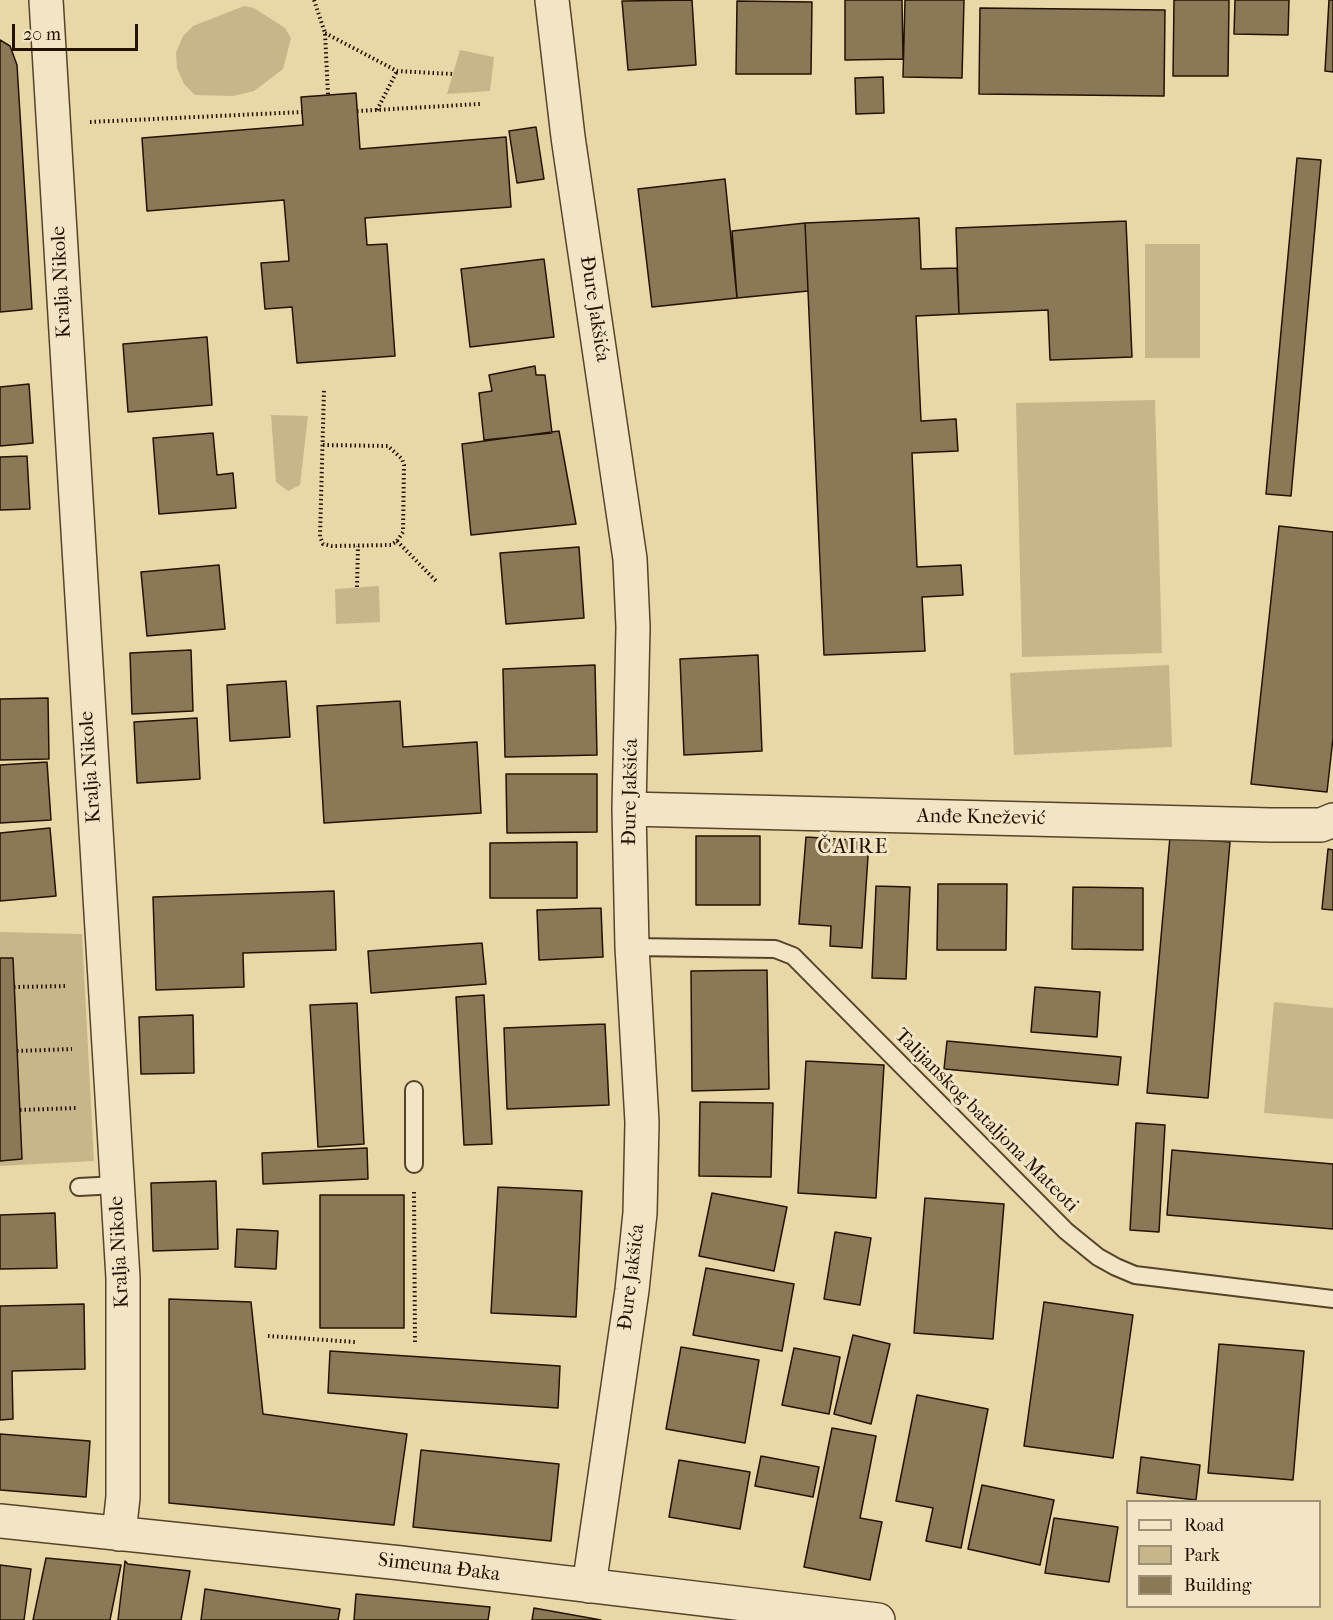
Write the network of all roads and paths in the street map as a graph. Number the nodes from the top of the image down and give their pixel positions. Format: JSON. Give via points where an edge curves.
{"nodes":[{"id":1,"x":46,"y":0,"type":"edge"},
{"id":2,"x":314,"y":0,"type":"edge"},
{"id":3,"x":552,"y":0,"type":"edge"},
{"id":4,"x":325,"y":33,"type":"junction"},
{"id":5,"x":397,"y":71,"type":"junction"},
{"id":6,"x":453,"y":74,"type":"dead end"},
{"id":7,"x":328,"y":95,"type":"dead end"},
{"id":8,"x":480,"y":104,"type":"dead end"},
{"id":9,"x":377,"y":110,"type":"junction"},
{"id":10,"x":357,"y":111,"type":"dead end"},
{"id":11,"x":302,"y":112,"type":"dead end"},
{"id":12,"x":84,"y":123,"type":"dead end"},
{"id":13,"x":324,"y":388,"type":"dead end"},
{"id":14,"x":323,"y":445,"type":"junction"},
{"id":15,"x":397,"y":541,"type":"junction"},
{"id":16,"x":358,"y":546,"type":"junction"},
{"id":17,"x":436,"y":581,"type":"dead end"},
{"id":18,"x":357,"y":588,"type":"dead end"},
{"id":19,"x":629,"y":809,"type":"junction"},
{"id":20,"x":1333,"y":820,"type":"edge"},
{"id":21,"x":632,"y":946,"type":"junction"},
{"id":22,"x":105,"y":985,"type":"junction"},
{"id":23,"x":14,"y":987,"type":"dead end"},
{"id":24,"x":109,"y":1048,"type":"junction"},
{"id":25,"x":17,"y":1051,"type":"dead end"},
{"id":26,"x":414,"y":1090,"type":"dead end"},
{"id":27,"x":112,"y":1106,"type":"junction"},
{"id":28,"x":20,"y":1110,"type":"dead end"},
{"id":29,"x":414,"y":1164,"type":"joint"},
{"id":30,"x":117,"y":1185,"type":"junction"},
{"id":31,"x":79,"y":1187,"type":"dead end"},
{"id":32,"x":1333,"y":1299,"type":"edge"},
{"id":33,"x":268,"y":1336,"type":"dead end"},
{"id":34,"x":355,"y":1342,"type":"dead end"},
{"id":35,"x":415,"y":1344,"type":"dead end"},
{"id":36,"x":0,"y":1521,"type":"edge"},
{"id":37,"x":119,"y":1534,"type":"junction"},
{"id":38,"x":589,"y":1586,"type":"junction"},
{"id":39,"x":802,"y":1616,"type":"edge"},
{"id":40,"x":878,"y":1620,"type":"edge"}],
"edges":[{"from":1,"to":22,"type":"street","name":"Kralja Nikole"},
{"from":2,"to":4,"type":"path"},
{"from":3,"to":19,"type":"street","name":"Đure Jakšića","via":[[568,137],[630,559],[633,627]]},
{"from":4,"to":5,"type":"path"},
{"from":4,"to":7,"type":"path"},
{"from":5,"to":6,"type":"path"},
{"from":5,"to":9,"type":"path"},
{"from":8,"to":9,"type":"path"},
{"from":9,"to":10,"type":"path"},
{"from":11,"to":12,"type":"path"},
{"from":13,"to":14,"type":"path"},
{"from":14,"to":15,"type":"path","via":[[388,446],[402,459],[403,532]]},
{"from":14,"to":16,"type":"path","via":[[320,537],[323,544]]},
{"from":15,"to":16,"type":"path"},
{"from":15,"to":17,"type":"path"},
{"from":16,"to":18,"type":"path"},
{"from":19,"to":20,"type":"street","name":"Anđe Knežević","via":[[1271,825],[1321,825]]},
{"from":19,"to":21,"type":"street","name":"Đure Jakšića"},
{"from":21,"to":32,"type":"lane","name":"Talijanskog bataljona Mateoti","via":[[775,949],[793,956],[1066,1231],[1116,1267],[1135,1275]]},
{"from":21,"to":38,"type":"street","name":"Đure Jakšića","via":[[642,1122],[640,1213]]},
{"from":22,"to":23,"type":"path"},
{"from":22,"to":24,"type":"street","name":"Kralja Nikole"},
{"from":24,"to":25,"type":"path"},
{"from":24,"to":27,"type":"street","name":"Kralja Nikole"},
{"from":26,"to":29,"type":"lane"},
{"from":27,"to":28,"type":"path"},
{"from":27,"to":30,"type":"street","name":"Kralja Nikole"},
{"from":29,"to":35,"type":"path"},
{"from":30,"to":31,"type":"lane"},
{"from":30,"to":37,"type":"street","name":"Kralja Nikole","via":[[123,1278],[123,1497]]},
{"from":33,"to":34,"type":"path"},
{"from":36,"to":37,"type":"street","name":"Simeuna Đaka"},
{"from":37,"to":38,"type":"street","name":"Simeuna Đaka"},
{"from":38,"to":39,"type":"street","name":"Simeuna Đaka"},
{"from":39,"to":40,"type":"street","name":"Simeuna Đaka"}]}
